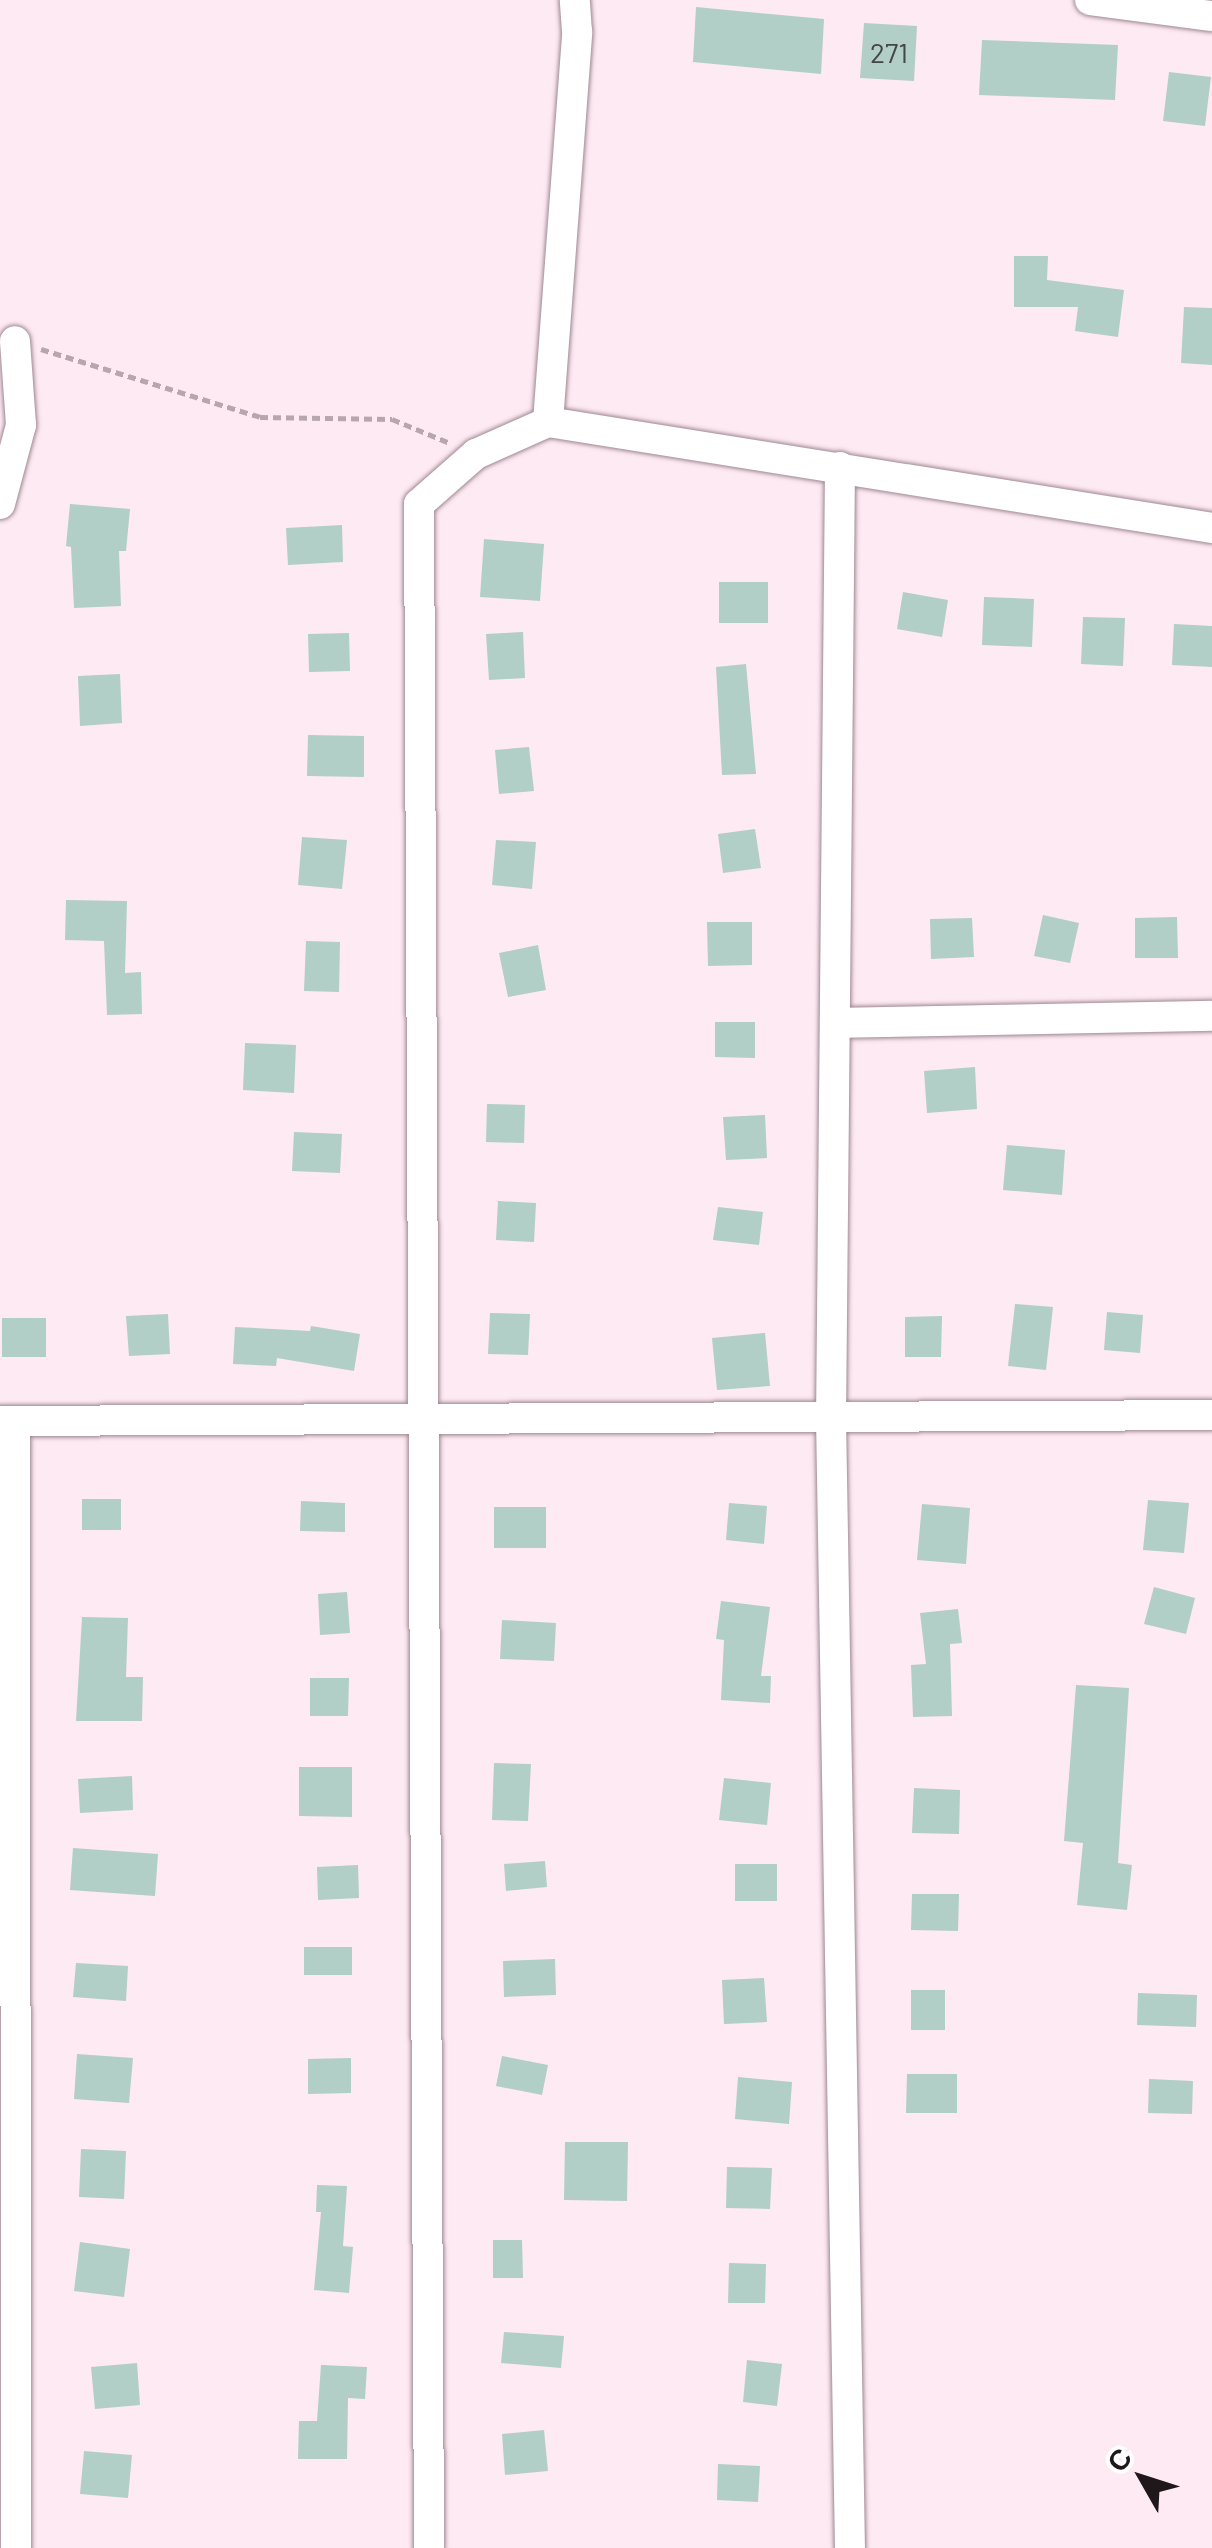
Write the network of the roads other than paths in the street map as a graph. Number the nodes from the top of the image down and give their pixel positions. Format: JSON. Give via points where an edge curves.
{"nodes":[{"id":1,"x":575,"y":0,"type":"edge"},
{"id":2,"x":1090,"y":0,"type":"edge"},
{"id":3,"x":1212,"y":16,"type":"edge"},
{"id":4,"x":15,"y":340,"type":"road end"},
{"id":5,"x":548,"y":422,"type":"junction"},
{"id":6,"x":840,"y":468,"type":"junction"},
{"id":7,"x":0,"y":504,"type":"edge"},
{"id":8,"x":1212,"y":528,"type":"edge"},
{"id":9,"x":1212,"y":1016,"type":"edge"},
{"id":10,"x":834,"y":1023,"type":"junction"},
{"id":11,"x":1212,"y":1414,"type":"edge"},
{"id":12,"x":830,"y":1417,"type":"junction"},
{"id":13,"x":423,"y":1419,"type":"junction"},
{"id":14,"x":8,"y":1422,"type":"edge"},
{"id":15,"x":16,"y":2548,"type":"edge"},
{"id":16,"x":428,"y":2548,"type":"edge"},
{"id":17,"x":850,"y":2548,"type":"edge"}],
"edges":[{"from":1,"to":5,"type":"street","via":[[578,32]]},
{"from":2,"to":3,"type":"street"},
{"from":4,"to":7,"type":"street","via":[[21,426]]},
{"from":5,"to":6,"type":"street"},
{"from":5,"to":13,"type":"street","via":[[476,454],[418,504]]},
{"from":6,"to":8,"type":"street"},
{"from":6,"to":10,"type":"street"},
{"from":9,"to":10,"type":"street"},
{"from":10,"to":12,"type":"street"},
{"from":11,"to":12,"type":"street"},
{"from":12,"to":13,"type":"street"},
{"from":12,"to":17,"type":"street"},
{"from":13,"to":14,"type":"street"},
{"from":13,"to":16,"type":"street"},
{"from":14,"to":15,"type":"street"}]}
